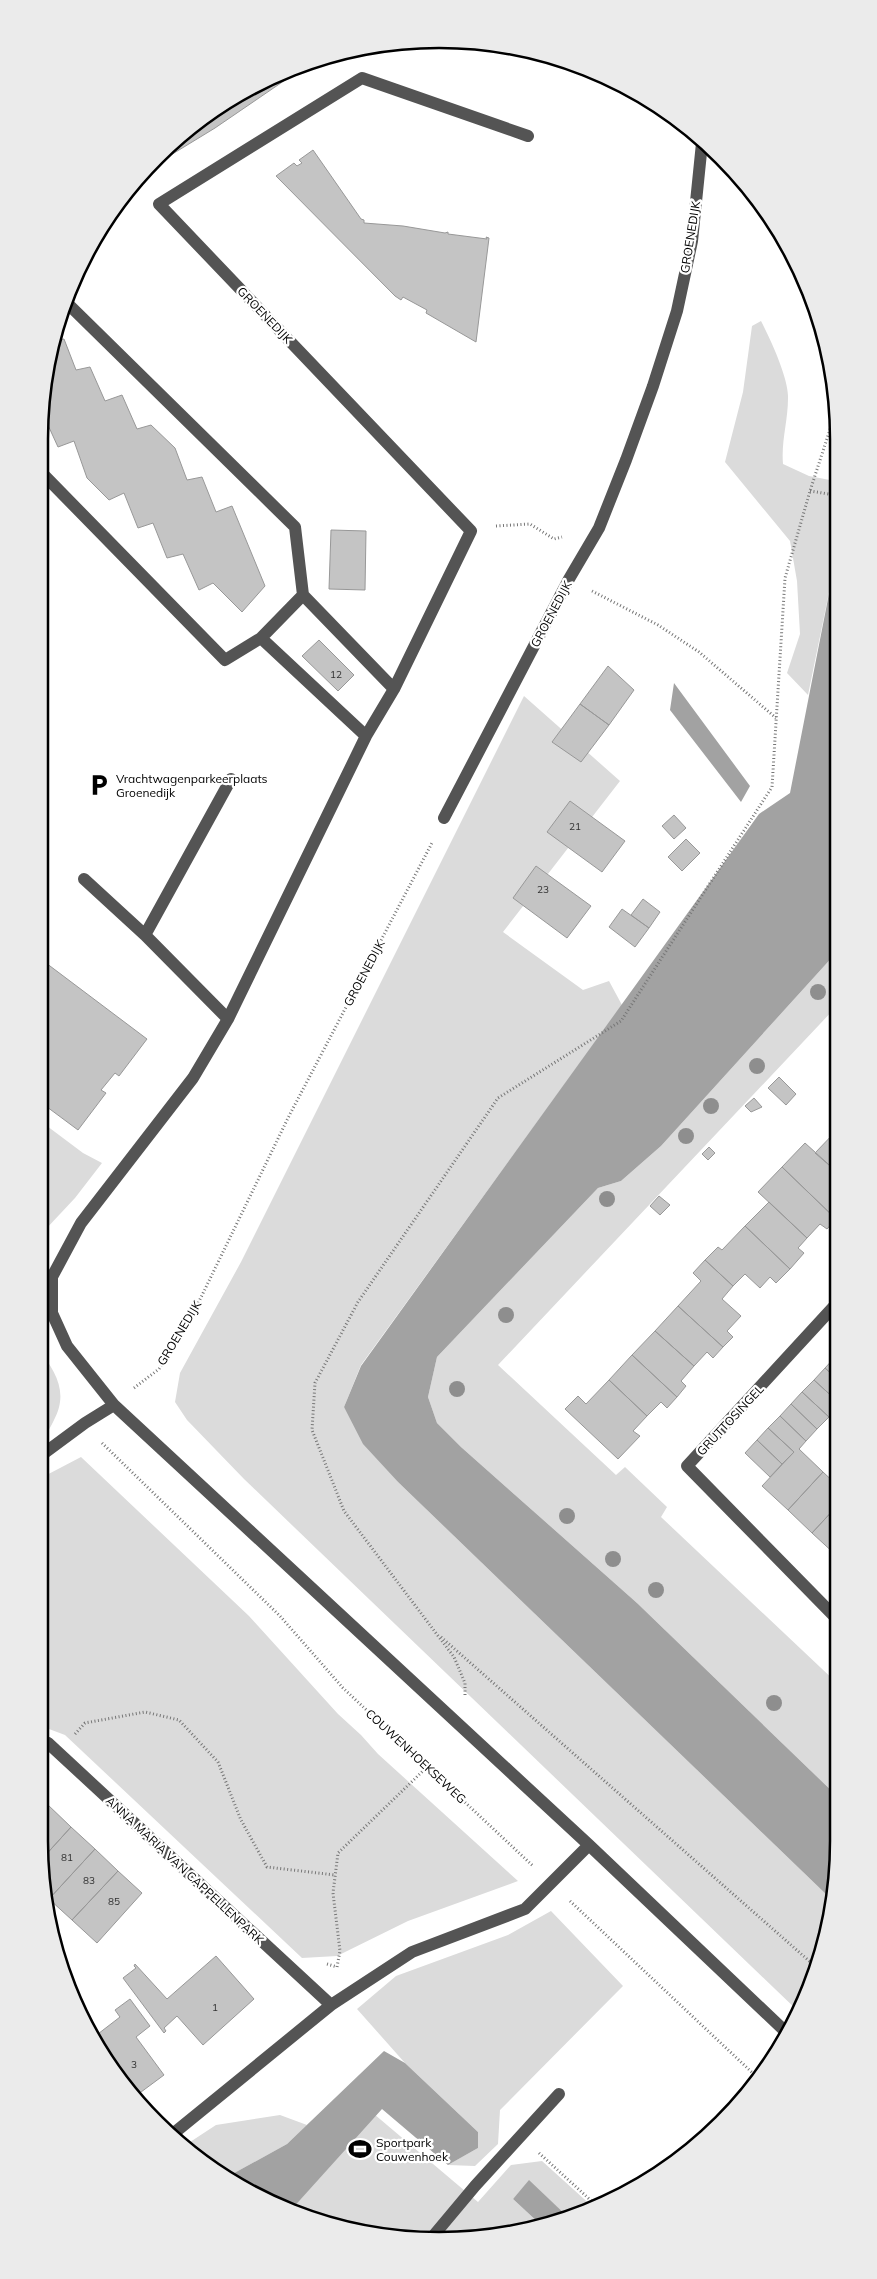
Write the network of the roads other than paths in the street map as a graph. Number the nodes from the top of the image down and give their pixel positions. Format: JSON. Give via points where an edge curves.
{"nodes":[{"id":1,"x":528,"y":136,"type":"dead end"},
{"id":2,"x":701,"y":150,"type":"edge"},
{"id":3,"x":71,"y":306,"type":"edge"},
{"id":4,"x":48,"y":479,"type":"edge"},
{"id":5,"x":303,"y":595,"type":"junction"},
{"id":6,"x":261,"y":638,"type":"junction"},
{"id":7,"x":394,"y":689,"type":"junction"},
{"id":8,"x":366,"y":736,"type":"junction"},
{"id":9,"x":231,"y":780,"type":"dead end"},
{"id":10,"x":444,"y":818,"type":"road end"},
{"id":11,"x":84,"y":879,"type":"dead end"},
{"id":12,"x":144,"y":935,"type":"junction"},
{"id":13,"x":228,"y":1020,"type":"junction"},
{"id":14,"x":830,"y":1311,"type":"edge"},
{"id":15,"x":114,"y":1404,"type":"junction"},
{"id":16,"x":48,"y":1450,"type":"edge"},
{"id":17,"x":830,"y":1612,"type":"edge"},
{"id":18,"x":48,"y":1743,"type":"edge"},
{"id":19,"x":589,"y":1845,"type":"junction"},
{"id":20,"x":330,"y":2005,"type":"junction"},
{"id":21,"x":781,"y":2028,"type":"edge"},
{"id":22,"x":559,"y":2094,"type":"dead end"},
{"id":23,"x":177,"y":2130,"type":"edge"},
{"id":24,"x":437,"y":2232,"type":"edge"}],
"edges":[{"from":1,"to":7,"type":"street","name":"GROENEDIJK","via":[[362,78],[159,204],[470,531]]},
{"from":2,"to":10,"type":"street","name":"GROENEDIJK","via":[[692,241],[677,311],[653,386],[599,528]]},
{"from":3,"to":5,"type":"street","via":[[295,527]]},
{"from":4,"to":6,"type":"street","via":[[225,660]]},
{"from":5,"to":6,"type":"street"},
{"from":5,"to":7,"type":"street"},
{"from":6,"to":8,"type":"street"},
{"from":7,"to":8,"type":"street"},
{"from":8,"to":13,"type":"street"},
{"from":9,"to":12,"type":"street"},
{"from":11,"to":12,"type":"street"},
{"from":12,"to":13,"type":"street"},
{"from":13,"to":15,"type":"street","via":[[193,1078],[81,1223],[52,1277],[52,1313],[67,1346]]},
{"from":14,"to":17,"type":"street","name":"GRUTTOSINGEL","via":[[687,1466]]},
{"from":15,"to":16,"type":"street"},
{"from":15,"to":19,"type":"street"},
{"from":18,"to":20,"type":"street","name":"ANNA MARIA VAN CAPPELLENPARK"},
{"from":19,"to":20,"type":"street","via":[[525,1909],[412,1952]]},
{"from":19,"to":21,"type":"street"},
{"from":20,"to":23,"type":"street"},
{"from":22,"to":24,"type":"street"}]}
